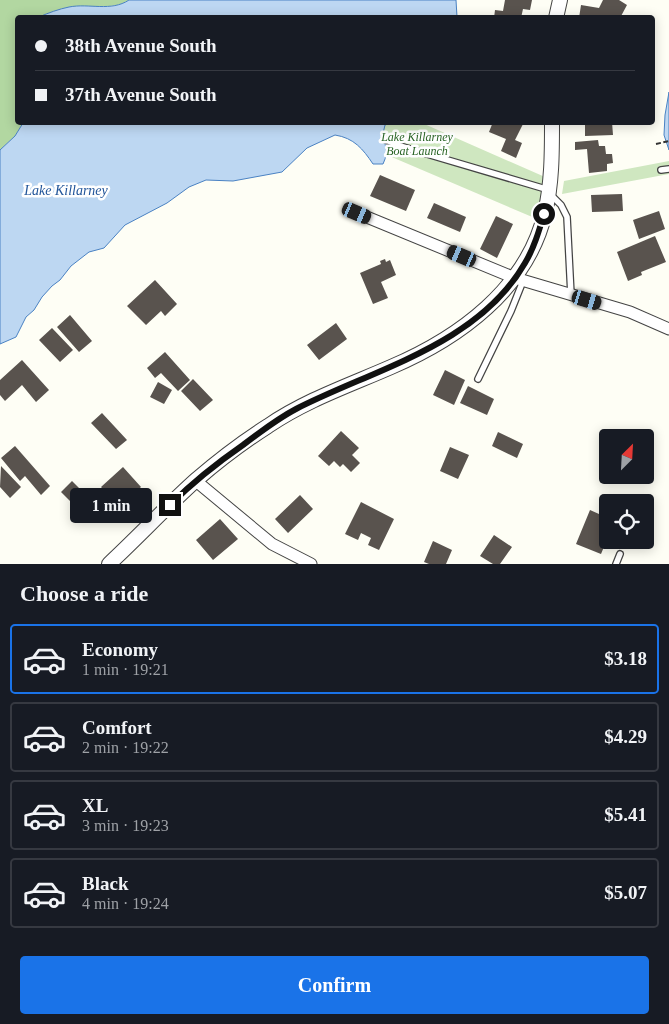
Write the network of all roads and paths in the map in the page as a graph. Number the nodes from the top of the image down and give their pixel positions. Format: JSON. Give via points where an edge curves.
{"nodes":[{"id":1,"x":560,"y":0,"type":"edge"},
{"id":2,"x":557,"y":15,"type":"edge"},
{"id":3,"x":552,"y":125,"type":"edge"},
{"id":4,"x":384,"y":139,"type":"dead end"},
{"id":5,"x":669,"y":141,"type":"edge"},
{"id":6,"x":656,"y":144,"type":"dead end"},
{"id":7,"x":669,"y":168,"type":"edge"},
{"id":8,"x":661,"y":170,"type":"dead end"},
{"id":9,"x":549,"y":191,"type":"junction"},
{"id":10,"x":357,"y":213,"type":"dead end"},
{"id":11,"x":519,"y":280,"type":"junction"},
{"id":12,"x":571,"y":295,"type":"junction"},
{"id":13,"x":669,"y":329,"type":"edge"},
{"id":14,"x":478,"y":379,"type":"dead end"},
{"id":15,"x":196,"y":481,"type":"junction"},
{"id":16,"x":620,"y":554,"type":"dead end"},
{"id":17,"x":109,"y":564,"type":"edge"},
{"id":18,"x":311,"y":564,"type":"edge"},
{"id":19,"x":616,"y":564,"type":"edge"}],
"edges":[{"from":1,"to":2,"type":"street"},
{"from":3,"to":9,"type":"street"},
{"from":4,"to":9,"type":"lane"},
{"from":5,"to":6,"type":"path"},
{"from":7,"to":8,"type":"lane"},
{"from":9,"to":11,"type":"street","via":[[539,232]]},
{"from":9,"to":12,"type":"lane","via":[[567,217]]},
{"from":10,"to":11,"type":"street"},
{"from":11,"to":12,"type":"street"},
{"from":11,"to":14,"type":"lane","via":[[511,311]]},
{"from":11,"to":15,"type":"street","via":[[457,332],[393,366],[296,409],[268,425]]},
{"from":12,"to":13,"type":"street","via":[[630,312]]},
{"from":15,"to":17,"type":"street"},
{"from":15,"to":18,"type":"street","via":[[272,544]]},
{"from":16,"to":19,"type":"lane"}]}
